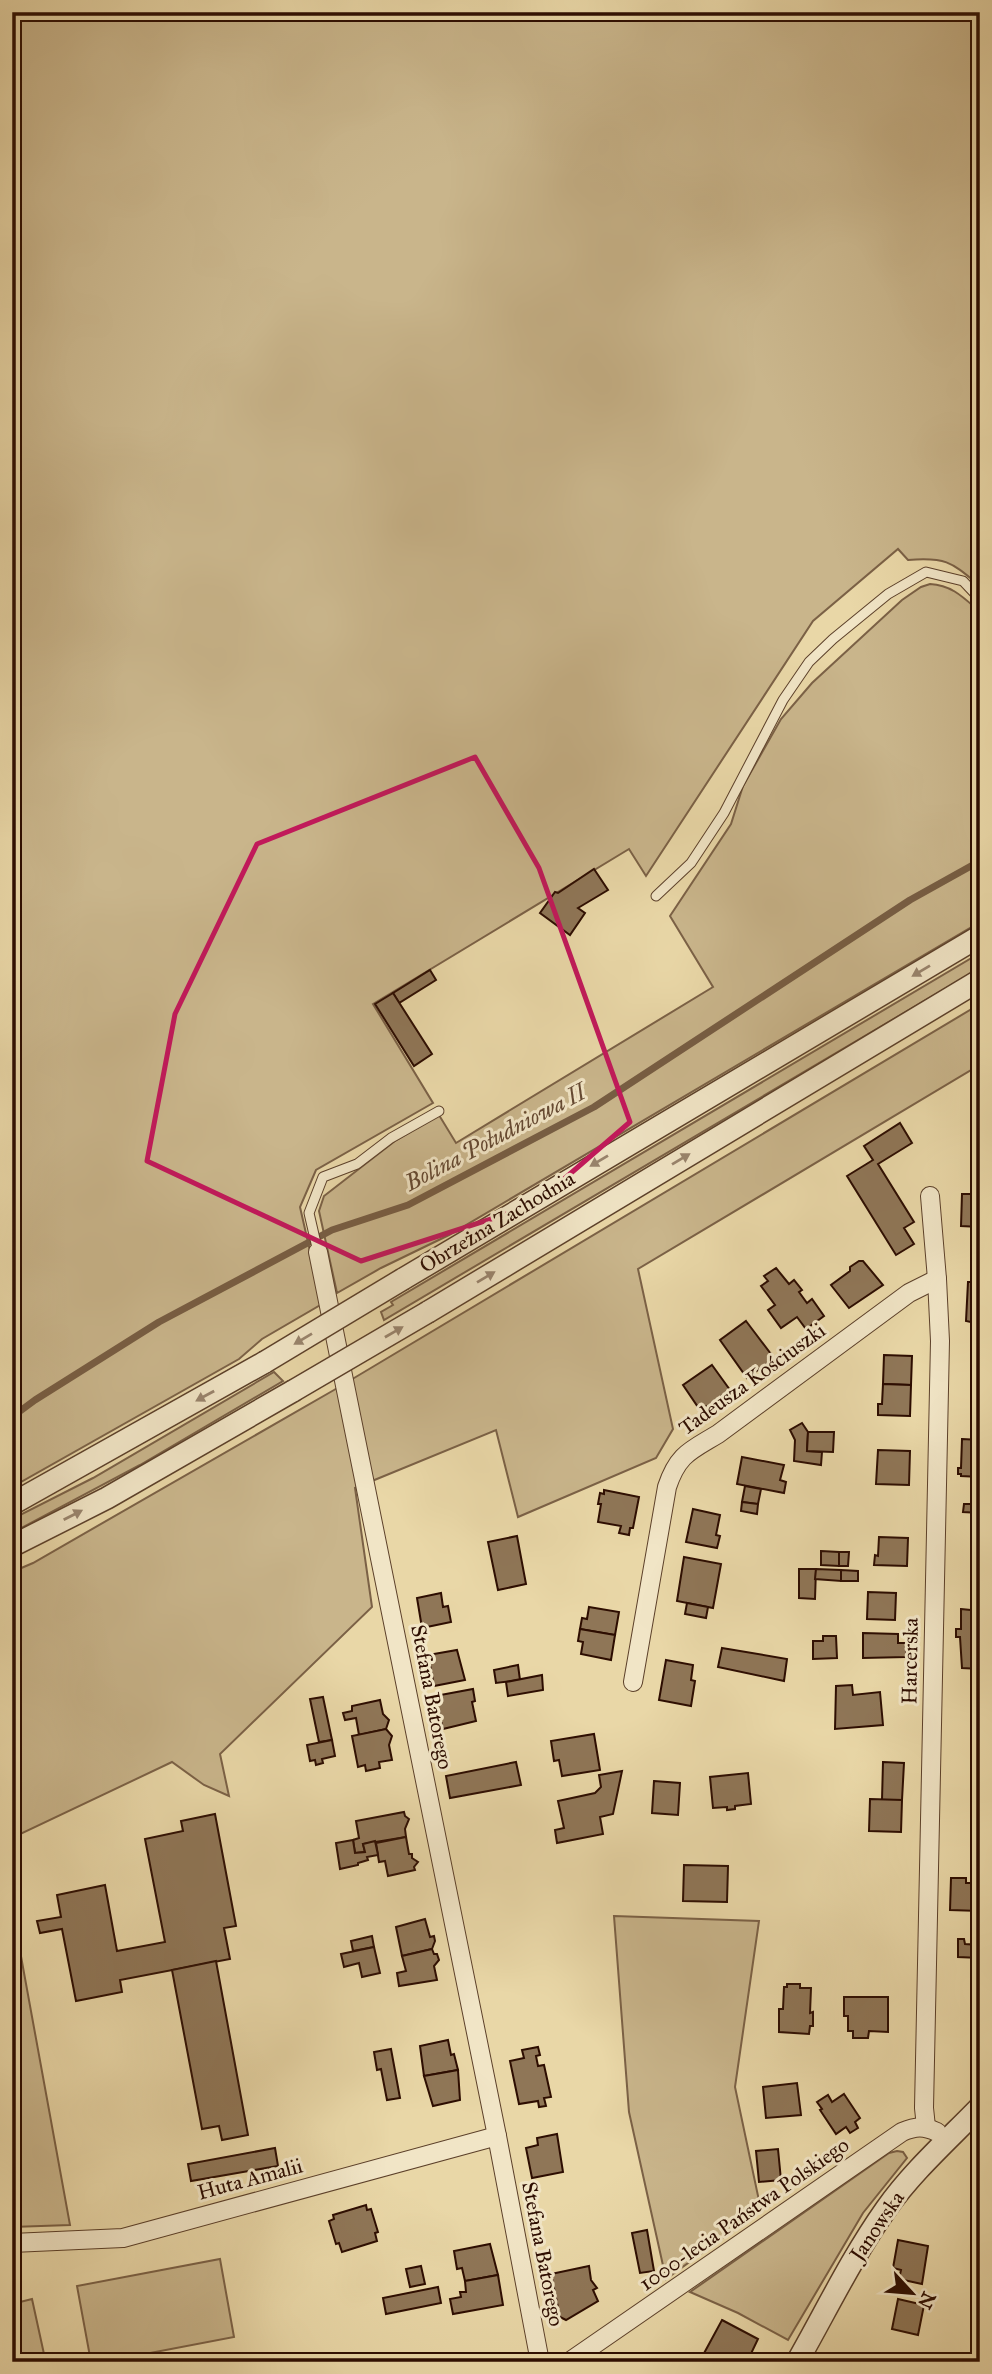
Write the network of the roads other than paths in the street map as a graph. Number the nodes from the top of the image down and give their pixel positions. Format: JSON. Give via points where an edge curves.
{"nodes":[{"id":1,"x":980,"y":599,"type":"edge"},
{"id":2,"x":656,"y":896,"type":"dead end"},
{"id":3,"x":980,"y":936,"type":"edge"},
{"id":4,"x":980,"y":981,"type":"edge"},
{"id":5,"x":439,"y":1111,"type":"dead end"},
{"id":6,"x":930,"y":1196,"type":"dead end"},
{"id":7,"x":318,"y":1252,"type":"joint"},
{"id":8,"x":937,"y":1279,"type":"junction"},
{"id":9,"x":12,"y":1504,"type":"edge"},
{"id":10,"x":12,"y":1546,"type":"edge"},
{"id":11,"x":633,"y":1682,"type":"dead end"},
{"id":12,"x":980,"y":2107,"type":"edge"},
{"id":13,"x":926,"y":2127,"type":"junction"},
{"id":14,"x":497,"y":2136,"type":"junction"},
{"id":15,"x":947,"y":2141,"type":"junction"},
{"id":16,"x":12,"y":2243,"type":"edge"},
{"id":17,"x":540,"y":2362,"type":"edge"},
{"id":18,"x":569,"y":2362,"type":"edge"},
{"id":19,"x":797,"y":2362,"type":"edge"}],
"edges":[{"from":1,"to":2,"type":"lane","via":[[963,581],[926,572],[888,594],[833,639],[809,662],[783,700],[724,813],[691,863]]},
{"from":3,"to":9,"type":"street","name":"Obrzeżna Zachodnia","one_way":true,"bridge":true,"via":[[265,1362]]},
{"from":10,"to":4,"type":"street","name":"Obrzeżna Zachodnia","one_way":true,"bridge":true,"via":[[107,1498],[293,1391]]},
{"from":5,"to":7,"type":"lane","name":"Stefana Batorego","via":[[357,1164],[323,1177],[309,1213]]},
{"from":6,"to":8,"type":"street","name":"Harcerska"},
{"from":7,"to":14,"type":"street","name":"Stefana Batorego"},
{"from":8,"to":11,"type":"street","name":"Tadeusza Kościuszki","via":[[909,1293],[674,1466]]},
{"from":8,"to":13,"type":"street","name":"Harcerska","via":[[940,1341]]},
{"from":12,"to":15,"type":"street","name":"Janowska"},
{"from":13,"to":15,"type":"street"},
{"from":13,"to":18,"type":"street","name":"1000-lecia Państwa Polskiego","via":[[902,2132]]},
{"from":14,"to":16,"type":"street","name":"Huta Amalii","via":[[123,2238]]},
{"from":14,"to":17,"type":"street","name":"Stefana Batorego"},
{"from":15,"to":19,"type":"street","name":"Janowska","via":[[887,2207]]}]}
